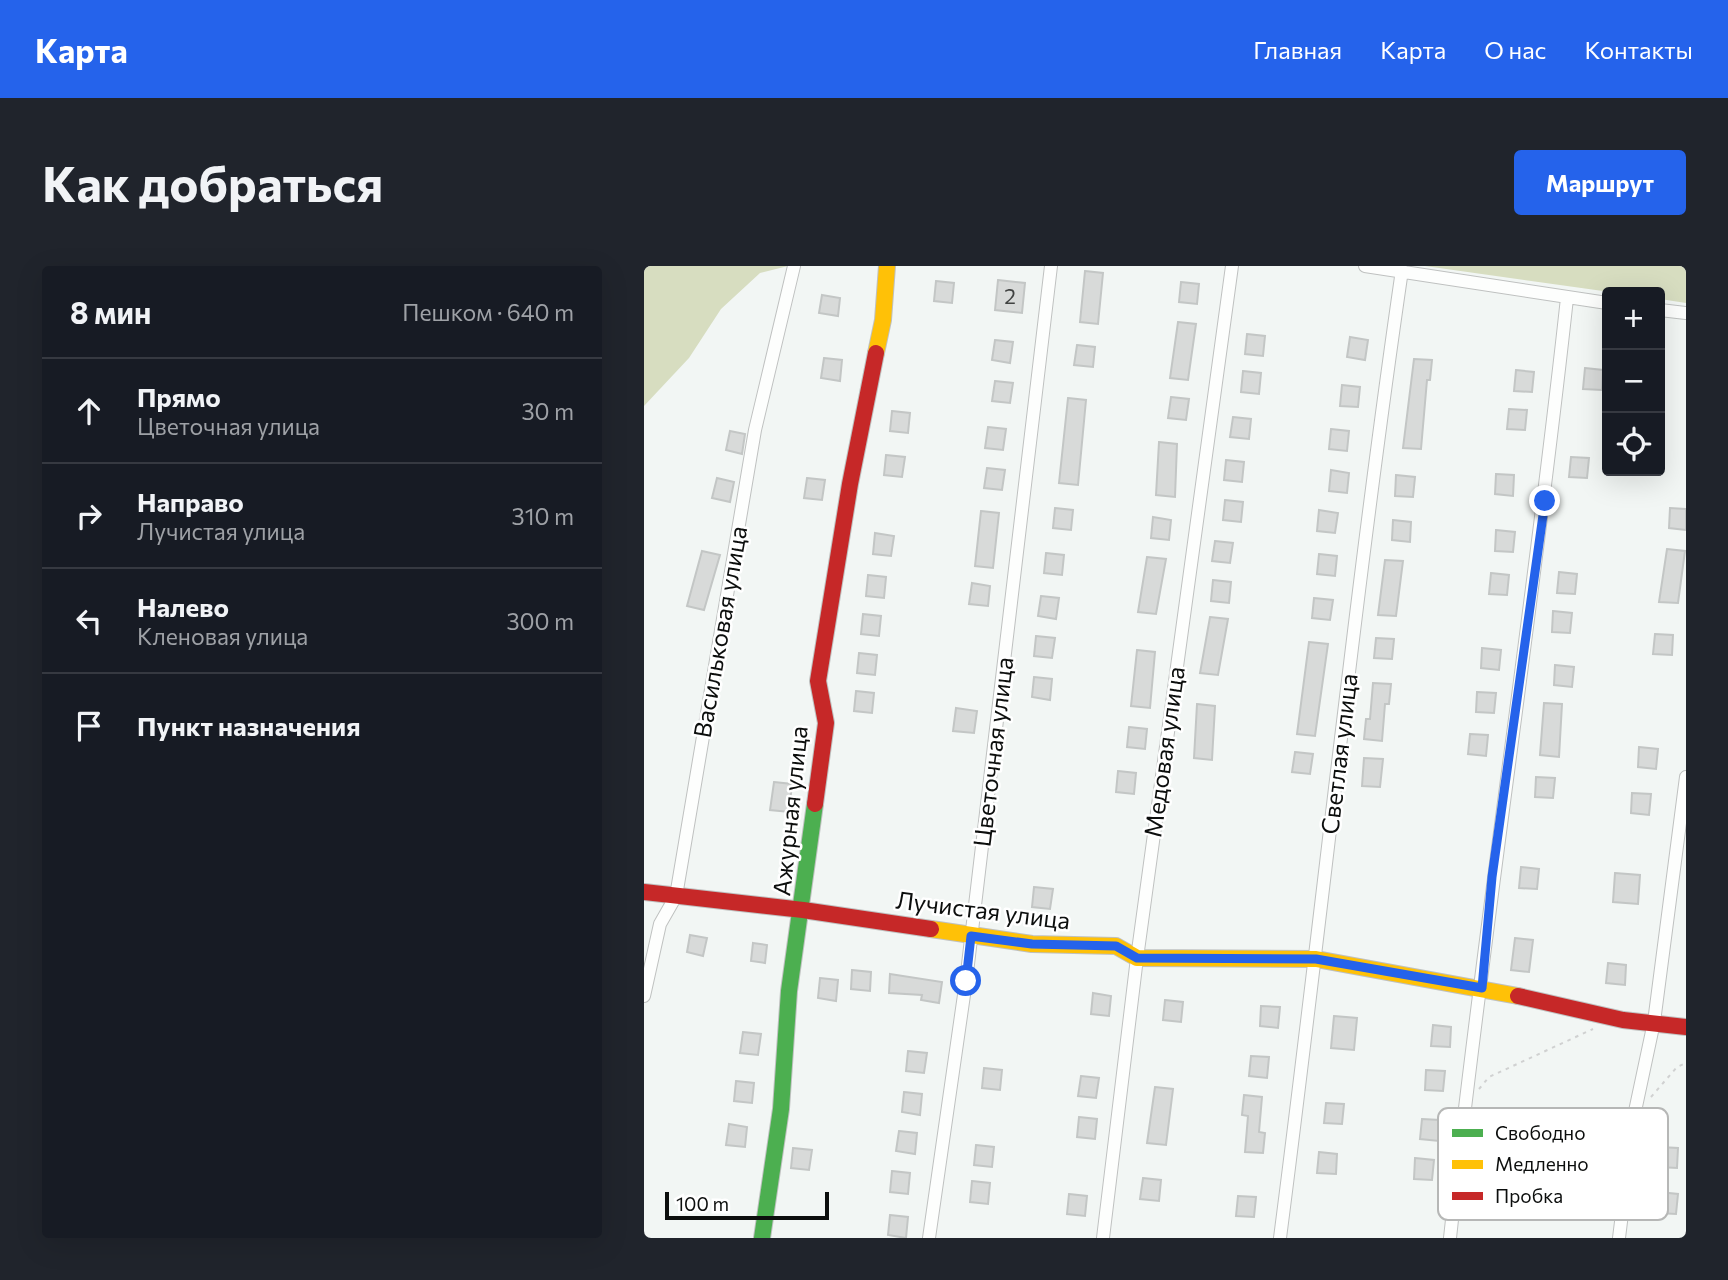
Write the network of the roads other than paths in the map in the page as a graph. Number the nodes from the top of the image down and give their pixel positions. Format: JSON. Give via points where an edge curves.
{"nodes":[{"id":1,"x":794,"y":266,"type":"edge"},
{"id":2,"x":887,"y":266,"type":"edge"},
{"id":3,"x":1051,"y":266,"type":"edge"},
{"id":4,"x":1232,"y":266,"type":"edge"},
{"id":5,"x":1365,"y":266,"type":"edge"},
{"id":6,"x":1402,"y":270,"type":"junction"},
{"id":7,"x":1567,"y":298,"type":"junction"},
{"id":8,"x":1602,"y":302,"type":"edge"},
{"id":9,"x":1665,"y":311,"type":"edge"},
{"id":10,"x":1686,"y":313,"type":"edge"},
{"id":11,"x":1686,"y":777,"type":"edge"},
{"id":12,"x":644,"y":892,"type":"edge"},
{"id":13,"x":676,"y":896,"type":"junction"},
{"id":14,"x":803,"y":910,"type":"junction"},
{"id":15,"x":971,"y":936,"type":"junction"},
{"id":16,"x":1137,"y":958,"type":"junction"},
{"id":17,"x":1316,"y":959,"type":"junction"},
{"id":18,"x":1482,"y":988,"type":"junction"},
{"id":19,"x":644,"y":996,"type":"edge"},
{"id":20,"x":1654,"y":1022,"type":"junction"},
{"id":21,"x":1686,"y":1027,"type":"edge"},
{"id":22,"x":1464,"y":1108,"type":"edge"},
{"id":23,"x":1636,"y":1108,"type":"edge"},
{"id":24,"x":1452,"y":1220,"type":"edge"},
{"id":25,"x":1621,"y":1220,"type":"edge"},
{"id":26,"x":762,"y":1238,"type":"edge"},
{"id":27,"x":929,"y":1238,"type":"edge"},
{"id":28,"x":1103,"y":1238,"type":"edge"},
{"id":29,"x":1280,"y":1238,"type":"edge"},
{"id":30,"x":1450,"y":1238,"type":"edge"},
{"id":31,"x":1619,"y":1238,"type":"edge"}],
"edges":[{"from":1,"to":13,"type":"street","name":"Васильковая улица","via":[[755,430]]},
{"from":2,"to":14,"type":"street","name":"Ажурная улица","via":[[883,320],[818,681],[826,723]]},
{"from":3,"to":15,"type":"street","name":"Цветочная улица"},
{"from":4,"to":16,"type":"street","name":"Медовая улица"},
{"from":5,"to":6,"type":"street"},
{"from":6,"to":7,"type":"street"},
{"from":6,"to":17,"type":"street","name":"Светлая улица","via":[[1371,486]]},
{"from":7,"to":8,"type":"street"},
{"from":7,"to":18,"type":"street","via":[[1545,501],[1492,877]]},
{"from":9,"to":10,"type":"street"},
{"from":11,"to":20,"type":"street"},
{"from":12,"to":13,"type":"street","name":"Лучистая улица"},
{"from":13,"to":14,"type":"street","name":"Лучистая улица"},
{"from":13,"to":19,"type":"street","name":"Васильковая улица","via":[[660,924]]},
{"from":14,"to":15,"type":"street","name":"Лучистая улица"},
{"from":14,"to":26,"type":"street","name":"Ажурная улица","via":[[789,991],[781,1109]]},
{"from":15,"to":16,"type":"street","name":"Лучистая улица","via":[[1032,944],[1116,946]]},
{"from":15,"to":27,"type":"street","name":"Цветочная улица"},
{"from":16,"to":17,"type":"street","name":"Лучистая улица"},
{"from":16,"to":28,"type":"street","name":"Медовая улица"},
{"from":17,"to":18,"type":"street","name":"Лучистая улица"},
{"from":17,"to":29,"type":"street","name":"Светлая улица"},
{"from":18,"to":20,"type":"street","name":"Лучистая улица","via":[[1623,1020]]},
{"from":18,"to":22,"type":"street"},
{"from":20,"to":21,"type":"street","name":"Лучистая улица"},
{"from":20,"to":23,"type":"street"},
{"from":24,"to":30,"type":"street"},
{"from":25,"to":31,"type":"street"}]}
